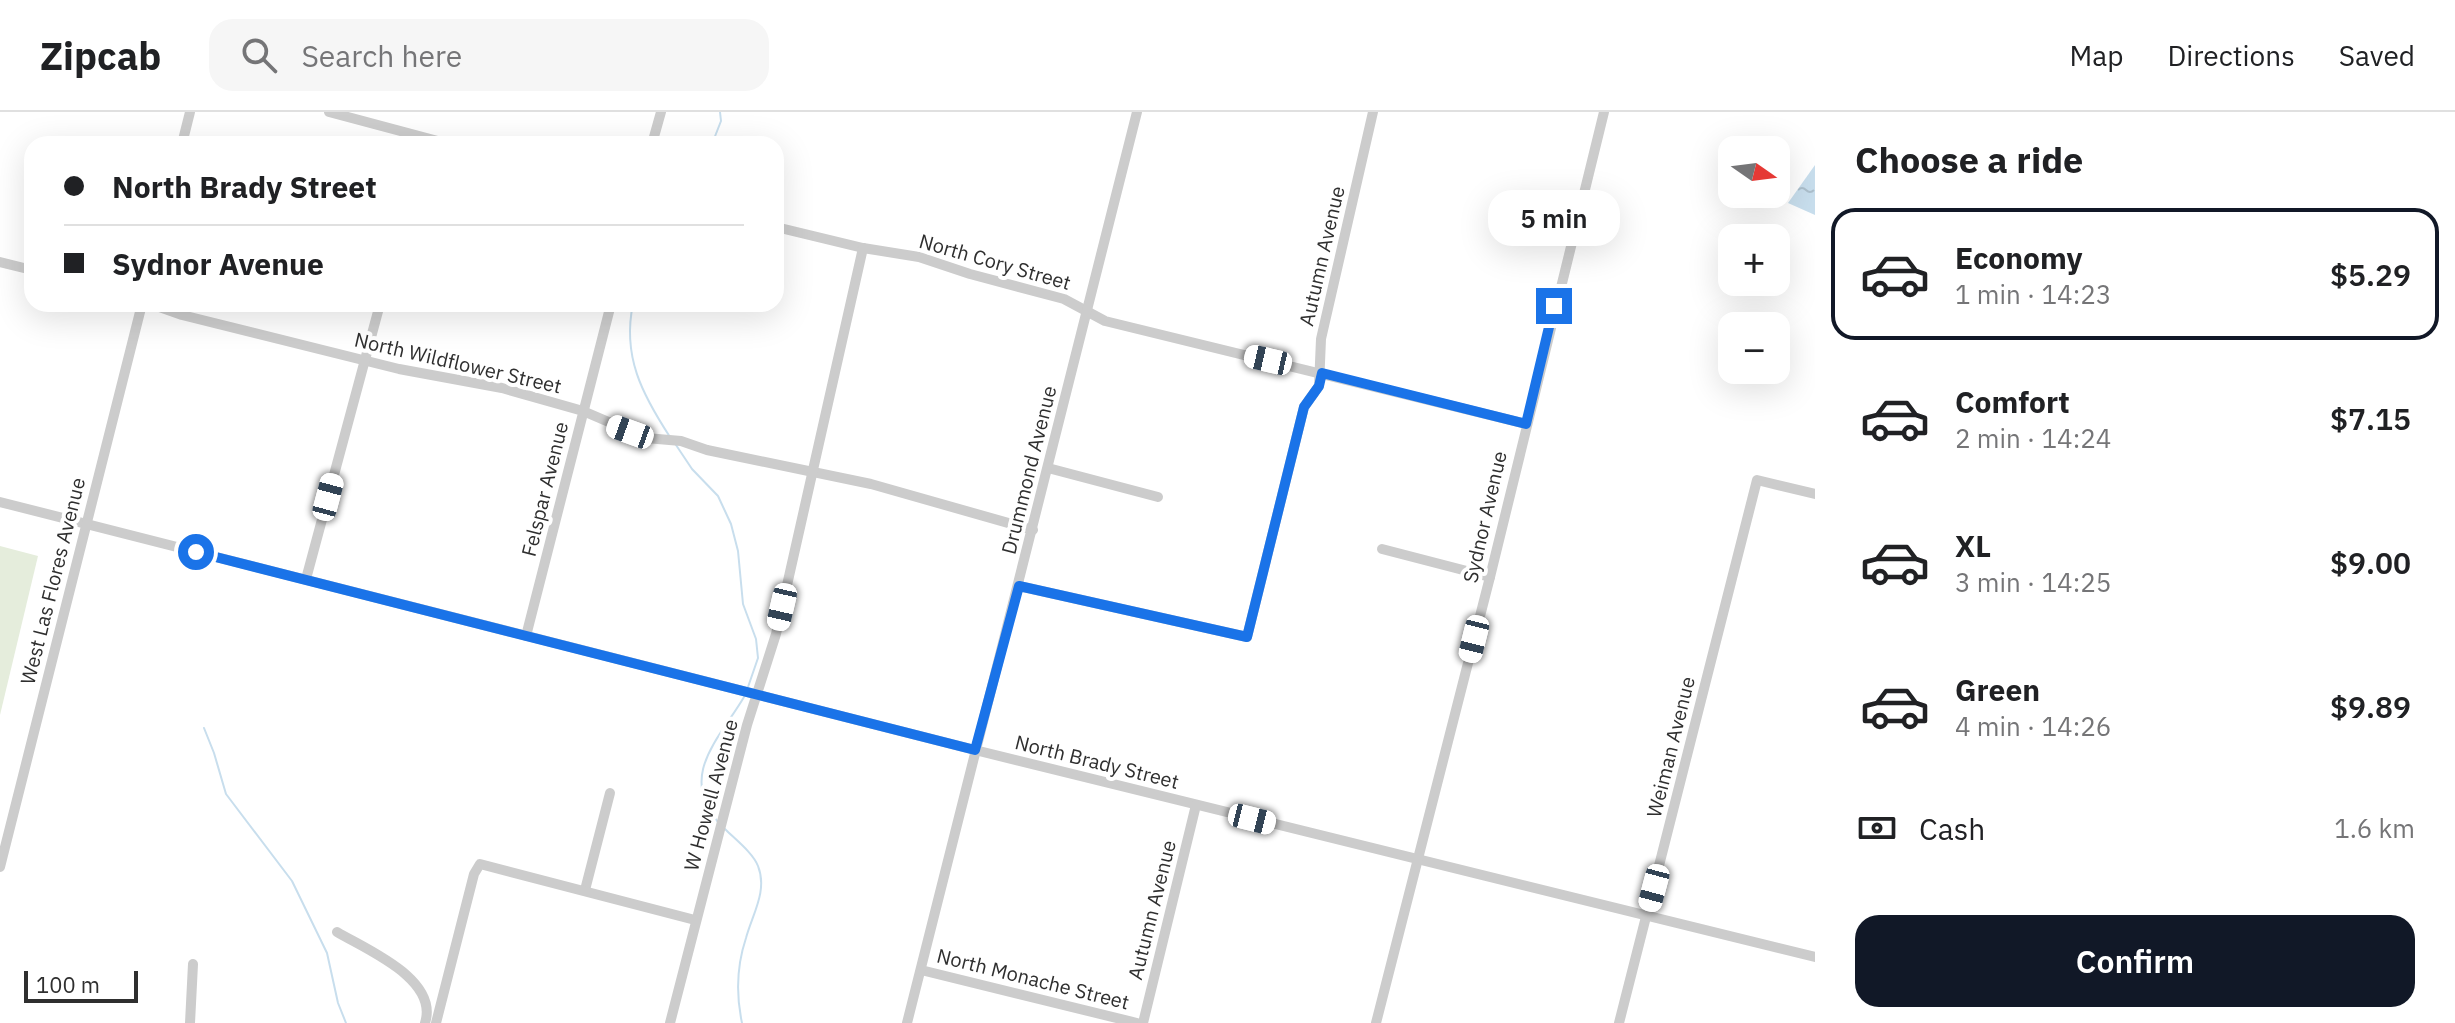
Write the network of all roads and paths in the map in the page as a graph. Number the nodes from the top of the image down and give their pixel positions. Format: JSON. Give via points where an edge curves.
{"nodes":[{"id":1,"x":190,"y":112,"type":"edge"},
{"id":2,"x":329,"y":112,"type":"edge"},
{"id":3,"x":661,"y":112,"type":"edge"},
{"id":4,"x":1137,"y":112,"type":"edge"},
{"id":5,"x":1373,"y":112,"type":"edge"},
{"id":6,"x":1604,"y":112,"type":"edge"},
{"id":7,"x":184,"y":136,"type":"edge"},
{"id":8,"x":406,"y":136,"type":"edge"},
{"id":9,"x":654,"y":136,"type":"edge"},
{"id":10,"x":784,"y":229,"type":"edge"},
{"id":11,"x":863,"y":248,"type":"junction"},
{"id":12,"x":0,"y":262,"type":"edge"},
{"id":13,"x":24,"y":268,"type":"edge"},
{"id":14,"x":1087,"y":310,"type":"junction"},
{"id":15,"x":140,"y":312,"type":"edge"},
{"id":16,"x":174,"y":312,"type":"edge"},
{"id":17,"x":378,"y":312,"type":"edge"},
{"id":18,"x":609,"y":312,"type":"edge"},
{"id":19,"x":365,"y":360,"type":"junction"},
{"id":20,"x":1322,"y":373,"type":"junction"},
{"id":21,"x":583,"y":411,"type":"junction"},
{"id":22,"x":1526,"y":424,"type":"junction"},
{"id":23,"x":1048,"y":468,"type":"junction"},
{"id":24,"x":813,"y":472,"type":"junction"},
{"id":25,"x":1815,"y":494,"type":"edge"},
{"id":26,"x":1158,"y":497,"type":"dead end"},
{"id":27,"x":0,"y":502,"type":"edge"},
{"id":28,"x":87,"y":525,"type":"junction"},
{"id":29,"x":1033,"y":530,"type":"junction"},
{"id":30,"x":1382,"y":549,"type":"dead end"},
{"id":31,"x":1490,"y":577,"type":"junction"},
{"id":32,"x":306,"y":579,"type":"junction"},
{"id":33,"x":1019,"y":586,"type":"junction"},
{"id":34,"x":526,"y":636,"type":"junction"},
{"id":35,"x":758,"y":694,"type":"junction"},
{"id":36,"x":975,"y":750,"type":"junction"},
{"id":37,"x":610,"y":793,"type":"dead end"},
{"id":38,"x":1196,"y":805,"type":"junction"},
{"id":39,"x":1418,"y":859,"type":"junction"},
{"id":40,"x":0,"y":867,"type":"edge"},
{"id":41,"x":585,"y":890,"type":"junction"},
{"id":42,"x":1646,"y":916,"type":"junction"},
{"id":43,"x":695,"y":920,"type":"junction"},
{"id":44,"x":337,"y":932,"type":"dead end"},
{"id":45,"x":1815,"y":957,"type":"edge"},
{"id":46,"x":193,"y":964,"type":"dead end"},
{"id":47,"x":921,"y":970,"type":"junction"},
{"id":48,"x":190,"y":1023,"type":"edge"},
{"id":49,"x":425,"y":1023,"type":"edge"},
{"id":50,"x":436,"y":1023,"type":"edge"},
{"id":51,"x":670,"y":1023,"type":"edge"},
{"id":52,"x":907,"y":1023,"type":"edge"},
{"id":53,"x":1140,"y":1023,"type":"edge"},
{"id":54,"x":1376,"y":1023,"type":"edge"},
{"id":55,"x":1619,"y":1023,"type":"edge"}],
"edges":[{"from":1,"to":7,"type":"street"},
{"from":2,"to":8,"type":"street"},
{"from":3,"to":9,"type":"street"},
{"from":4,"to":14,"type":"street","name":"Drummond Avenue"},
{"from":5,"to":20,"type":"street","name":"Autumn Avenue","via":[[1321,339]]},
{"from":6,"to":22,"type":"street","name":"Sydnor Avenue"},
{"from":10,"to":11,"type":"street","name":"North Cory Street"},
{"from":11,"to":14,"type":"street","name":"North Cory Street","via":[[919,257]]},
{"from":11,"to":24,"type":"street","name":"W Howell Avenue"},
{"from":12,"to":13,"type":"street"},
{"from":14,"to":20,"type":"street","name":"North Cory Street","via":[[1105,321]]},
{"from":14,"to":23,"type":"street","name":"Drummond Avenue"},
{"from":15,"to":28,"type":"street","name":"West Las Flores Avenue"},
{"from":16,"to":19,"type":"street","name":"North Wildflower Street"},
{"from":17,"to":19,"type":"street"},
{"from":18,"to":21,"type":"street","name":"Felspar Avenue"},
{"from":19,"to":21,"type":"street","name":"North Wildflower Street"},
{"from":19,"to":32,"type":"street"},
{"from":20,"to":22,"type":"street","name":"North Cory Street"},
{"from":20,"to":33,"type":"street","name":"Autumn Avenue","via":[[1304,407],[1247,637]]},
{"from":21,"to":24,"type":"street","name":"North Wildflower Street","via":[[646,438],[681,441]]},
{"from":21,"to":34,"type":"street","name":"Felspar Avenue"},
{"from":22,"to":31,"type":"street","name":"Sydnor Avenue"},
{"from":23,"to":26,"type":"street"},
{"from":23,"to":29,"type":"street","name":"Drummond Avenue"},
{"from":24,"to":29,"type":"street","name":"North Wildflower Street"},
{"from":24,"to":35,"type":"street","name":"W Howell Avenue"},
{"from":25,"to":42,"type":"street","name":"Weiman Avenue","via":[[1757,480]]},
{"from":27,"to":28,"type":"street","name":"North Brady Street"},
{"from":28,"to":32,"type":"street","name":"North Brady Street"},
{"from":28,"to":40,"type":"street","name":"West Las Flores Avenue"},
{"from":29,"to":33,"type":"street","name":"Drummond Avenue"},
{"from":30,"to":31,"type":"street"},
{"from":31,"to":39,"type":"street","name":"Sydnor Avenue"},
{"from":32,"to":34,"type":"street","name":"North Brady Street"},
{"from":33,"to":36,"type":"street","name":"Drummond Avenue"},
{"from":34,"to":35,"type":"street","name":"North Brady Street"},
{"from":35,"to":36,"type":"street","name":"North Brady Street"},
{"from":35,"to":43,"type":"street","name":"W Howell Avenue"},
{"from":36,"to":38,"type":"street","name":"North Brady Street"},
{"from":36,"to":47,"type":"street","name":"Drummond Avenue"},
{"from":37,"to":41,"type":"street"},
{"from":38,"to":39,"type":"street","name":"North Brady Street"},
{"from":38,"to":53,"type":"street","name":"Autumn Avenue"},
{"from":39,"to":42,"type":"street","name":"North Brady Street"},
{"from":39,"to":54,"type":"street","name":"Sydnor Avenue"},
{"from":41,"to":43,"type":"street"},
{"from":41,"to":50,"type":"street","via":[[480,864]]},
{"from":42,"to":45,"type":"street","name":"North Brady Street"},
{"from":42,"to":55,"type":"street","name":"Weiman Avenue"},
{"from":43,"to":51,"type":"street","name":"W Howell Avenue"},
{"from":44,"to":49,"type":"street","via":[[417,984],[425,999]]},
{"from":46,"to":48,"type":"street"},
{"from":47,"to":52,"type":"street","name":"Drummond Avenue"},
{"from":47,"to":53,"type":"street","name":"North Monache Street"}]}
